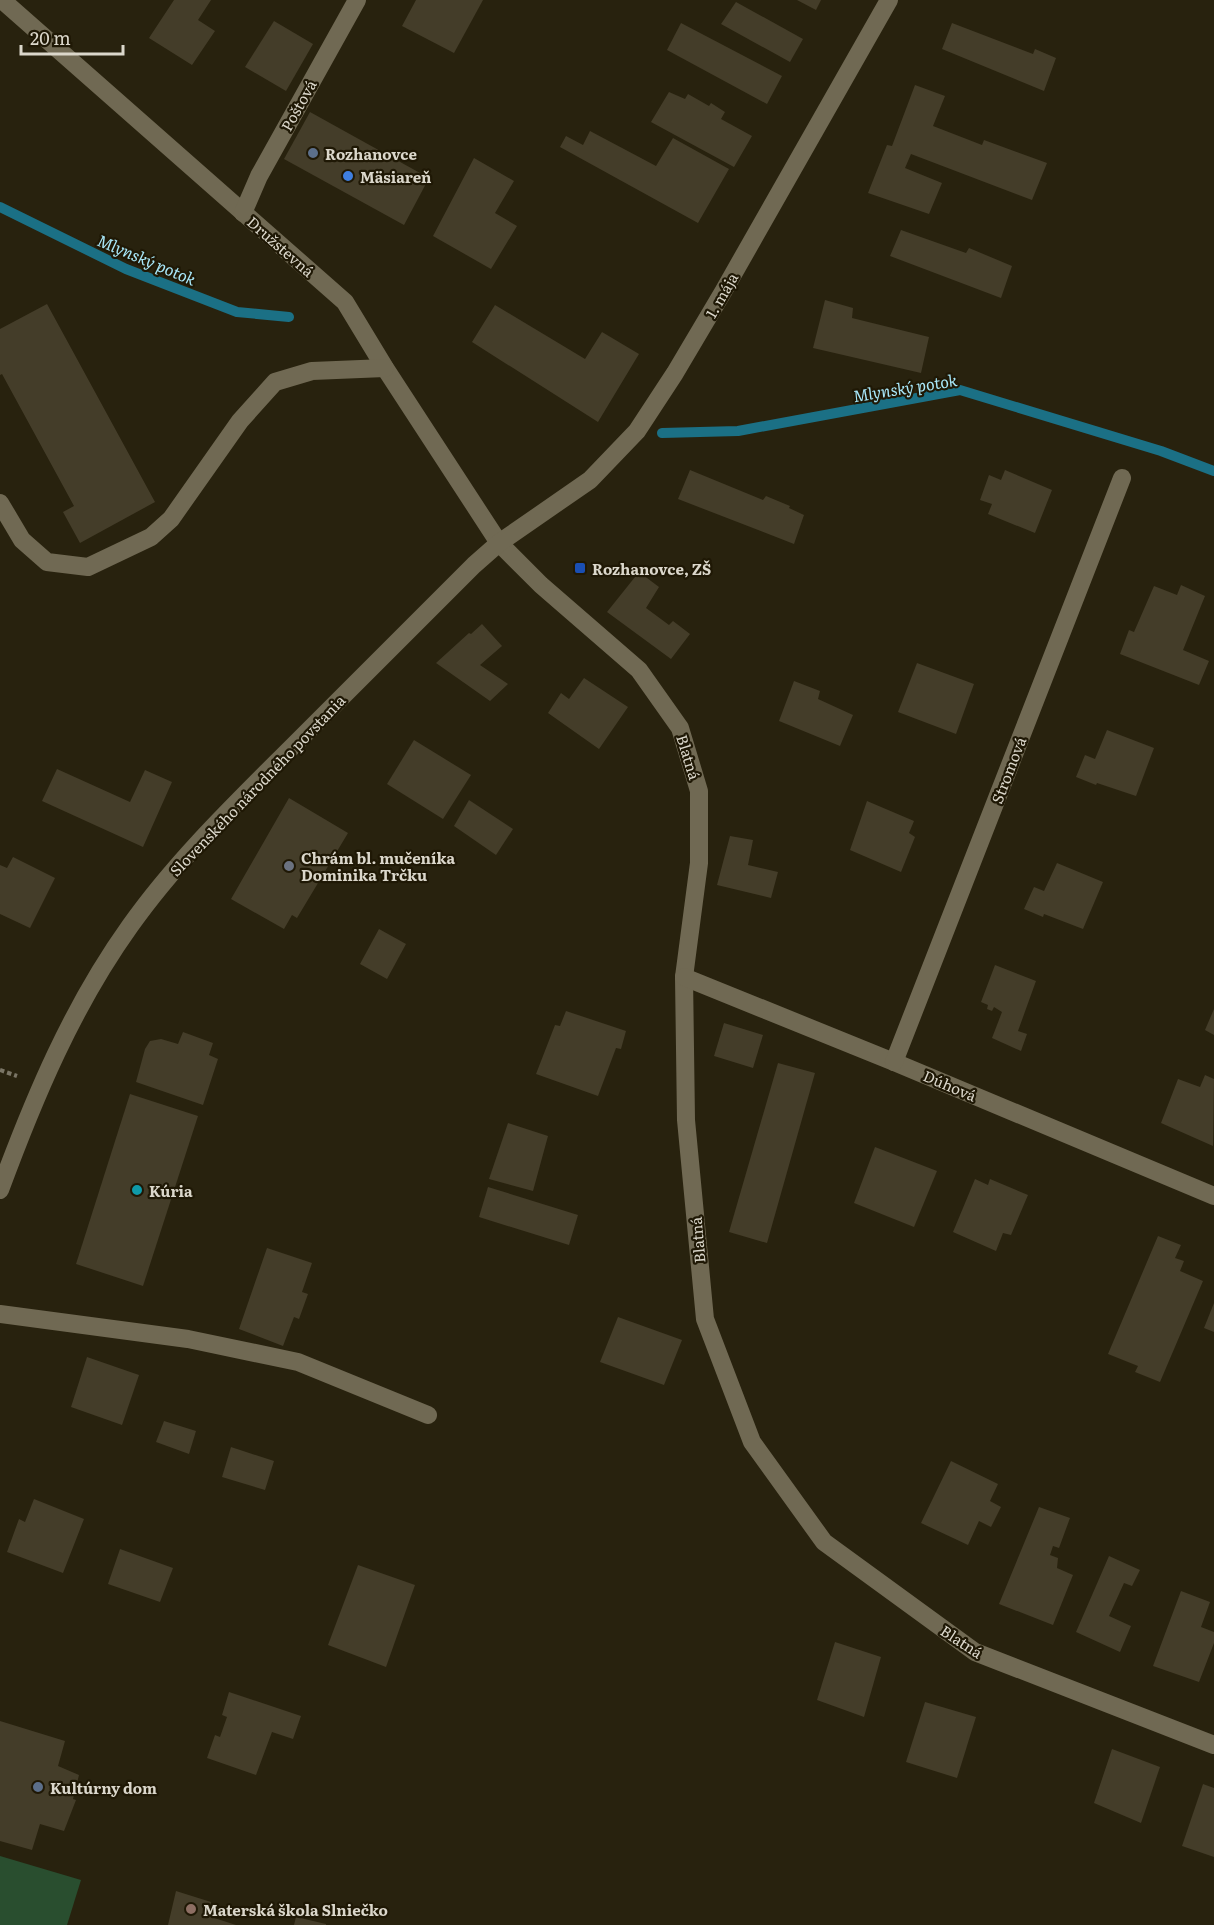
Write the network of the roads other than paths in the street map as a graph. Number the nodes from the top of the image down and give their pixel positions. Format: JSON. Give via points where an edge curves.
{"nodes":[{"id":1,"x":2,"y":0,"type":"edge"},
{"id":2,"x":357,"y":0,"type":"edge"},
{"id":3,"x":889,"y":0,"type":"edge"},
{"id":4,"x":243,"y":213,"type":"junction"},
{"id":5,"x":385,"y":368,"type":"junction"},
{"id":6,"x":1122,"y":478,"type":"dead end"},
{"id":7,"x":0,"y":503,"type":"edge"},
{"id":8,"x":499,"y":543,"type":"junction"},
{"id":9,"x":684,"y":977,"type":"junction"},
{"id":10,"x":894,"y":1062,"type":"junction"},
{"id":11,"x":0,"y":1190,"type":"edge"},
{"id":12,"x":1214,"y":1196,"type":"edge"},
{"id":13,"x":0,"y":1314,"type":"edge"},
{"id":14,"x":428,"y":1415,"type":"dead end"},
{"id":15,"x":1214,"y":1745,"type":"edge"}],
"edges":[{"from":1,"to":4,"type":"street","name":"Družstevná"},
{"from":2,"to":4,"type":"street","name":"Poštová","via":[[259,176]]},
{"from":3,"to":8,"type":"street","name":"1. mája","via":[[723,292],[637,431],[590,480]]},
{"from":4,"to":5,"type":"street","name":"Družstevná","via":[[345,302]]},
{"from":5,"to":7,"type":"street","via":[[312,370],[274,382],[240,421],[171,519],[152,537],[88,567],[47,562],[22,540]]},
{"from":5,"to":8,"type":"street","name":"Družstevná"},
{"from":6,"to":10,"type":"street","name":"Stromová"},
{"from":8,"to":9,"type":"street","name":"Blatná","via":[[639,670],[680,728],[699,791],[699,863]]},
{"from":8,"to":11,"type":"street","name":"Slovenského národného povstania","via":[[243,795],[130,926],[62,1040]]},
{"from":9,"to":10,"type":"street","name":"Dúhová"},
{"from":9,"to":15,"type":"street","name":"Blatná","via":[[686,1120],[705,1319],[752,1442],[824,1542],[975,1652]]},
{"from":10,"to":12,"type":"street","name":"Dúhová"},
{"from":13,"to":14,"type":"street","via":[[188,1339],[298,1362]]}]}
